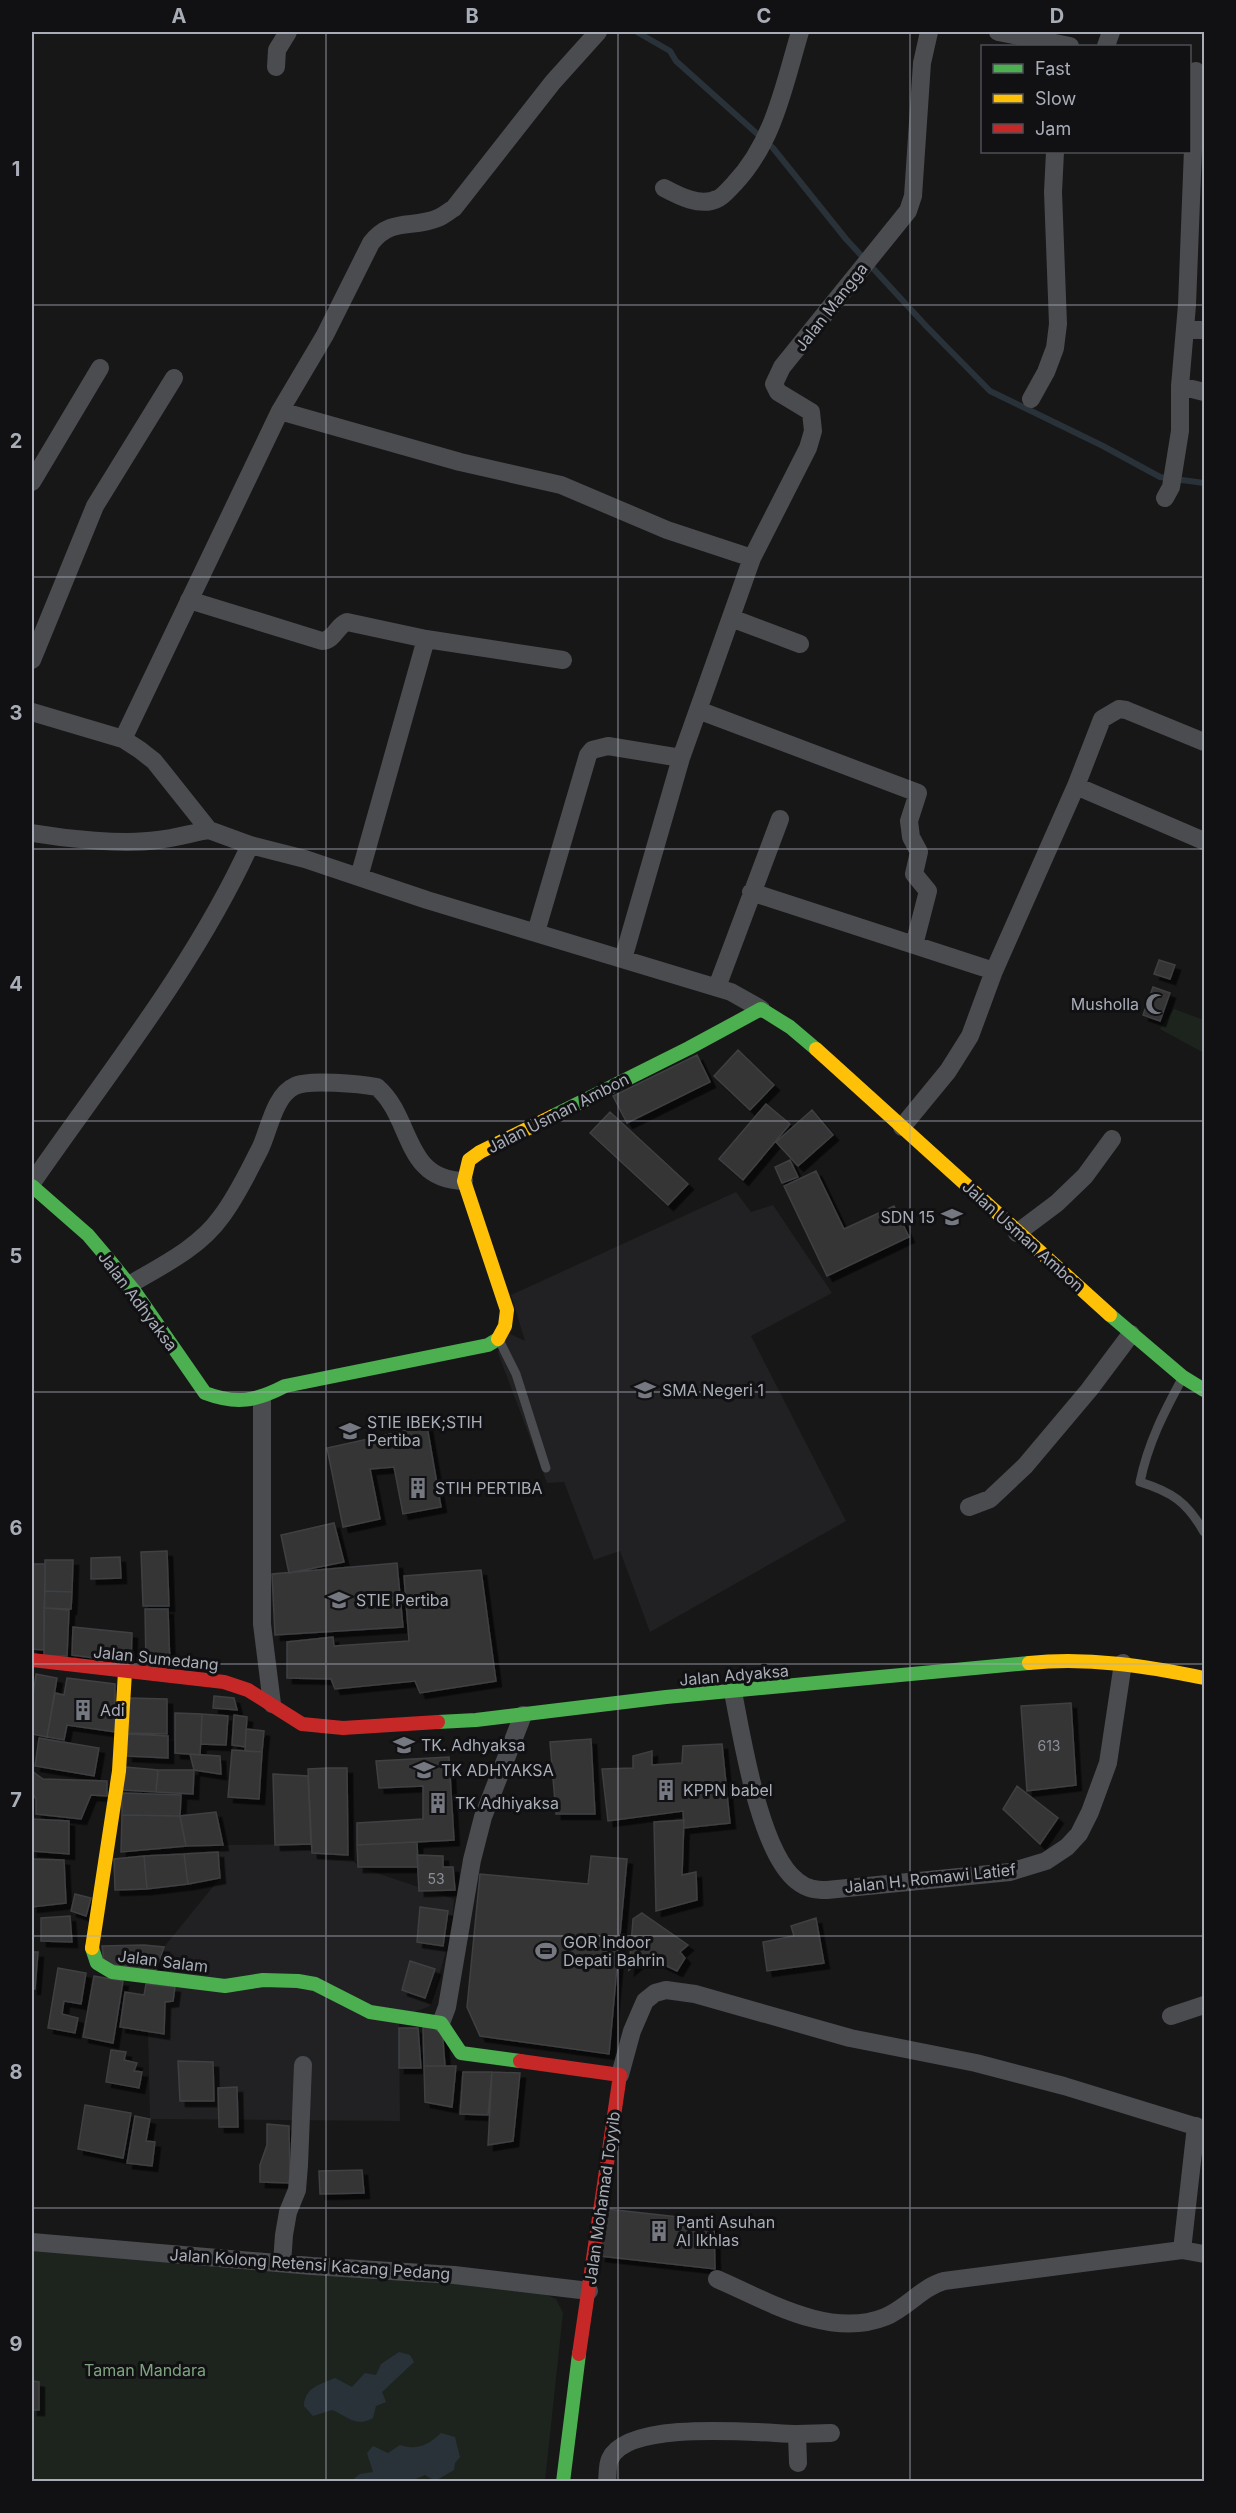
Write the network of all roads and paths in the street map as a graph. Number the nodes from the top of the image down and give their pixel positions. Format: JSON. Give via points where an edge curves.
{"nodes":[{"id":1,"x":288,"y":32,"type":"edge"},
{"id":2,"x":597,"y":32,"type":"edge"},
{"id":3,"x":800,"y":32,"type":"edge"},
{"id":4,"x":929,"y":32,"type":"edge"},
{"id":5,"x":998,"y":32,"type":"edge"},
{"id":6,"x":1058,"y":45,"type":"edge"},
{"id":7,"x":276,"y":67,"type":"dead end"},
{"id":8,"x":1197,"y":71,"type":"edge"},
{"id":9,"x":1055,"y":153,"type":"edge"},
{"id":10,"x":664,"y":188,"type":"dead end"},
{"id":11,"x":1185,"y":330,"type":"junction"},
{"id":12,"x":1204,"y":330,"type":"edge"},
{"id":13,"x":100,"y":368,"type":"dead end"},
{"id":14,"x":174,"y":378,"type":"dead end"},
{"id":15,"x":1180,"y":386,"type":"junction"},
{"id":16,"x":1204,"y":392,"type":"edge"},
{"id":17,"x":1031,"y":399,"type":"dead end"},
{"id":18,"x":280,"y":411,"type":"junction"},
{"id":19,"x":32,"y":482,"type":"edge"},
{"id":20,"x":1168,"y":492,"type":"dead end"},
{"id":21,"x":752,"y":558,"type":"junction"},
{"id":22,"x":189,"y":600,"type":"junction"},
{"id":23,"x":731,"y":618,"type":"junction"},
{"id":24,"x":426,"y":639,"type":"junction"},
{"id":25,"x":800,"y":644,"type":"dead end"},
{"id":26,"x":32,"y":660,"type":"edge"},
{"id":27,"x":563,"y":660,"type":"dead end"},
{"id":28,"x":698,"y":710,"type":"junction"},
{"id":29,"x":32,"y":712,"type":"edge"},
{"id":30,"x":123,"y":739,"type":"junction"},
{"id":31,"x":1204,"y":742,"type":"edge"},
{"id":32,"x":681,"y":758,"type":"junction"},
{"id":33,"x":1076,"y":786,"type":"junction"},
{"id":34,"x":780,"y":819,"type":"dead end"},
{"id":35,"x":209,"y":830,"type":"junction"},
{"id":36,"x":32,"y":833,"type":"edge"},
{"id":37,"x":1204,"y":841,"type":"edge"},
{"id":38,"x":250,"y":845,"type":"junction"},
{"id":39,"x":359,"y":877,"type":"junction"},
{"id":40,"x":751,"y":892,"type":"junction"},
{"id":41,"x":536,"y":932,"type":"junction"},
{"id":42,"x":914,"y":945,"type":"junction"},
{"id":43,"x":623,"y":959,"type":"junction"},
{"id":44,"x":994,"y":971,"type":"junction"},
{"id":45,"x":717,"y":987,"type":"junction"},
{"id":46,"x":761,"y":1009,"type":"junction"},
{"id":47,"x":902,"y":1127,"type":"junction"},
{"id":48,"x":1112,"y":1139,"type":"dead end"},
{"id":49,"x":464,"y":1181,"type":"junction"},
{"id":50,"x":32,"y":1184,"type":"edge"},
{"id":51,"x":1017,"y":1233,"type":"junction"},
{"id":52,"x":129,"y":1285,"type":"junction"},
{"id":53,"x":1131,"y":1334,"type":"junction"},
{"id":54,"x":499,"y":1340,"type":"junction"},
{"id":55,"x":1183,"y":1377,"type":"junction"},
{"id":56,"x":1204,"y":1390,"type":"edge"},
{"id":57,"x":254,"y":1399,"type":"junction"},
{"id":58,"x":546,"y":1468,"type":"dead end"},
{"id":59,"x":969,"y":1507,"type":"dead end"},
{"id":60,"x":1204,"y":1532,"type":"edge"},
{"id":61,"x":32,"y":1660,"type":"edge"},
{"id":62,"x":1123,"y":1663,"type":"junction"},
{"id":63,"x":125,"y":1672,"type":"junction"},
{"id":64,"x":1204,"y":1678,"type":"edge"},
{"id":65,"x":733,"y":1692,"type":"junction"},
{"id":66,"x":272,"y":1704,"type":"junction"},
{"id":67,"x":523,"y":1715,"type":"junction"},
{"id":68,"x":1204,"y":2006,"type":"edge"},
{"id":69,"x":1171,"y":2016,"type":"dead end"},
{"id":70,"x":441,"y":2023,"type":"junction"},
{"id":71,"x":303,"y":2065,"type":"dead end"},
{"id":72,"x":620,"y":2075,"type":"junction"},
{"id":73,"x":1200,"y":2128,"type":"edge"},
{"id":74,"x":32,"y":2242,"type":"edge"},
{"id":75,"x":1182,"y":2250,"type":"junction"},
{"id":76,"x":1204,"y":2254,"type":"edge"},
{"id":77,"x":282,"y":2263,"type":"junction"},
{"id":78,"x":717,"y":2279,"type":"dead end"},
{"id":79,"x":589,"y":2291,"type":"junction"},
{"id":80,"x":831,"y":2433,"type":"dead end"},
{"id":81,"x":797,"y":2434,"type":"junction"},
{"id":82,"x":798,"y":2463,"type":"dead end"},
{"id":83,"x":564,"y":2481,"type":"edge"},
{"id":84,"x":607,"y":2481,"type":"edge"}],
"edges":[{"from":1,"to":7,"type":"street","via":[[277,50]]},
{"from":2,"to":18,"type":"street","via":[[454,208],[438,218],[391,226],[379,233]]},
{"from":3,"to":10,"type":"street","via":[[770,131],[739,179],[718,199],[707,202]]},
{"from":4,"to":21,"type":"street","name":"Jalan Mangga","via":[[922,63],[913,196],[903,220],[783,367],[774,384],[778,392],[811,411],[813,431]]},
{"from":5,"to":6,"type":"street"},
{"from":8,"to":11,"type":"street"},
{"from":9,"to":17,"type":"street","via":[[1058,324],[1055,348]]},
{"from":11,"to":12,"type":"street"},
{"from":11,"to":15,"type":"street"},
{"from":13,"to":19,"type":"street"},
{"from":14,"to":26,"type":"street","via":[[95,506]]},
{"from":15,"to":16,"type":"street"},
{"from":15,"to":20,"type":"street","via":[[1180,431]]},
{"from":18,"to":21,"type":"street","via":[[460,462],[561,485],[667,530]]},
{"from":18,"to":22,"type":"street"},
{"from":21,"to":23,"type":"street"},
{"from":22,"to":24,"type":"street","via":[[322,641],[331,638],[346,622]]},
{"from":22,"to":30,"type":"street"},
{"from":23,"to":25,"type":"street"},
{"from":23,"to":28,"type":"street"},
{"from":24,"to":27,"type":"street"},
{"from":24,"to":39,"type":"street"},
{"from":28,"to":32,"type":"street"},
{"from":28,"to":42,"type":"street","via":[[918,793],[909,828],[919,852],[914,874],[928,891]]},
{"from":29,"to":30,"type":"street"},
{"from":30,"to":35,"type":"street","via":[[154,761]]},
{"from":31,"to":33,"type":"street","via":[[1119,709],[1102,719]]},
{"from":32,"to":41,"type":"street","via":[[608,746],[592,750]]},
{"from":32,"to":43,"type":"street"},
{"from":33,"to":37,"type":"street"},
{"from":33,"to":44,"type":"street"},
{"from":34,"to":40,"type":"street"},
{"from":35,"to":36,"type":"street","via":[[136,841]]},
{"from":35,"to":38,"type":"street","name":"Jalan Usman Ambon"},
{"from":38,"to":39,"type":"street","name":"Jalan Usman Ambon"},
{"from":38,"to":50,"type":"street","via":[[234,880],[170,989]]},
{"from":39,"to":41,"type":"street","name":"Jalan Usman Ambon"},
{"from":40,"to":42,"type":"street"},
{"from":40,"to":45,"type":"street"},
{"from":41,"to":43,"type":"street","name":"Jalan Usman Ambon"},
{"from":42,"to":44,"type":"street"},
{"from":43,"to":45,"type":"street","name":"Jalan Usman Ambon"},
{"from":44,"to":47,"type":"street","via":[[970,1035],[948,1071]]},
{"from":45,"to":46,"type":"street","name":"Jalan Usman Ambon","via":[[746,998]]},
{"from":46,"to":47,"type":"street","name":"Jalan Usman Ambon","via":[[825,1056]]},
{"from":46,"to":49,"type":"street","name":"Jalan Usman Ambon","via":[[480,1152],[469,1160]]},
{"from":47,"to":51,"type":"street","name":"Jalan Usman Ambon"},
{"from":48,"to":51,"type":"street","via":[[1085,1176]]},
{"from":49,"to":52,"type":"street","via":[[440,1178],[421,1163],[395,1111],[377,1087],[332,1083],[295,1086],[279,1104],[239,1190],[220,1219],[189,1248]]},
{"from":49,"to":54,"type":"street","via":[[507,1310],[505,1330]]},
{"from":50,"to":52,"type":"street","name":"Jalan Adhyaksa","via":[[88,1235]]},
{"from":51,"to":53,"type":"street","name":"Jalan Usman Ambon"},
{"from":52,"to":57,"type":"street","name":"Jalan Adhyaksa","via":[[205,1393],[218,1398]]},
{"from":53,"to":55,"type":"street","name":"Jalan Usman Ambon"},
{"from":53,"to":59,"type":"street","via":[[1025,1466],[990,1499]]},
{"from":54,"to":57,"type":"street","via":[[446,1355],[285,1386]]},
{"from":54,"to":58,"type":"lane","via":[[516,1374]]},
{"from":55,"to":56,"type":"street","name":"Jalan Usman Ambon"},
{"from":55,"to":60,"type":"lane","via":[[1158,1422],[1140,1482],[1176,1497],[1192,1512]]},
{"from":57,"to":66,"type":"street","via":[[262,1624]]},
{"from":61,"to":63,"type":"street","name":"Jalan Sumedang"},
{"from":62,"to":64,"type":"street","name":"Jalan Adyaksa"},
{"from":62,"to":65,"type":"street","name":"Jalan Adyaksa","via":[[1048,1661]]},
{"from":62,"to":65,"type":"street","name":"Jalan H. Romawi Latief","via":[[1108,1763],[1079,1834],[1067,1847],[1046,1861],[1010,1872],[827,1890],[812,1890],[796,1881],[771,1842],[756,1796]]},
{"from":63,"to":66,"type":"street","name":"Jalan Sumedang","via":[[224,1682]]},
{"from":63,"to":70,"type":"street","name":"Jalan Salam","via":[[118,1771],[92,1946],[97,1965],[112,1972],[225,1986],[263,1980],[298,1981],[315,1984],[370,2012]]},
{"from":65,"to":67,"type":"street","name":"Jalan Adyaksa"},
{"from":66,"to":67,"type":"street","name":"Jalan Adyaksa","via":[[302,1724],[324,1728]]},
{"from":67,"to":70,"type":"street","via":[[483,1817]]},
{"from":68,"to":69,"type":"street"},
{"from":70,"to":72,"type":"street","via":[[461,2053]]},
{"from":71,"to":77,"type":"street","via":[[300,2165],[297,2190],[288,2212]]},
{"from":72,"to":73,"type":"street","via":[[645,2001],[655,1993],[676,1991],[850,2038],[1064,2085]]},
{"from":72,"to":79,"type":"street","name":"Jalan Mohamad Toyyib"},
{"from":73,"to":75,"type":"street"},
{"from":74,"to":77,"type":"street","name":"Jalan Kolong Retensi Kacang Pedang"},
{"from":75,"to":76,"type":"street"},
{"from":75,"to":78,"type":"street","via":[[944,2281],[902,2309],[858,2323],[800,2315]]},
{"from":77,"to":79,"type":"street","name":"Jalan Kolong Retensi Kacang Pedang","via":[[454,2275]]},
{"from":79,"to":83,"type":"street","name":"Jalan Mohamad Toyyib"},
{"from":80,"to":81,"type":"street"},
{"from":81,"to":82,"type":"street"},
{"from":81,"to":84,"type":"street","via":[[689,2431],[629,2441],[609,2460]]}]}
